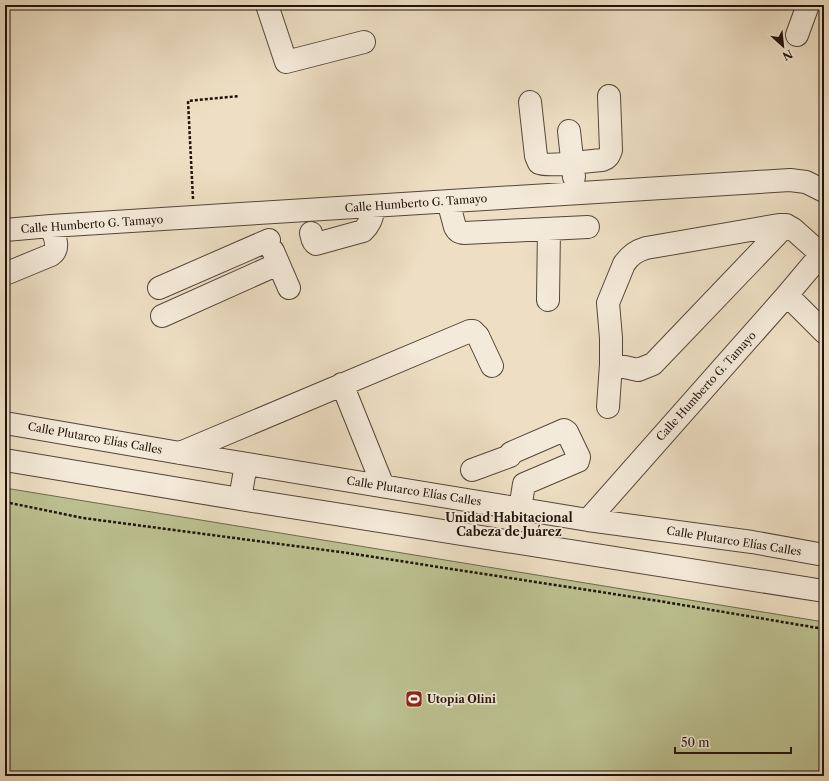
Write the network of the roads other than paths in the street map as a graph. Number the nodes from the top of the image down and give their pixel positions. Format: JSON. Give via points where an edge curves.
{"nodes":[{"id":1,"x":267,"y":5,"type":"edge"},
{"id":2,"x":808,"y":5,"type":"edge"},
{"id":3,"x":797,"y":35,"type":"dead end"},
{"id":4,"x":364,"y":42,"type":"dead end"},
{"id":5,"x":609,"y":96,"type":"dead end"},
{"id":6,"x":530,"y":102,"type":"dead end"},
{"id":7,"x":569,"y":131,"type":"dead end"},
{"id":8,"x":572,"y":162,"type":"junction"},
{"id":9,"x":824,"y":191,"type":"edge"},
{"id":10,"x":577,"y":192,"type":"junction"},
{"id":11,"x":448,"y":201,"type":"junction"},
{"id":12,"x":375,"y":206,"type":"junction"},
{"id":13,"x":258,"y":212,"type":"junction"},
{"id":14,"x":786,"y":225,"type":"junction"},
{"id":15,"x":51,"y":226,"type":"junction"},
{"id":16,"x":588,"y":227,"type":"dead end"},
{"id":17,"x":549,"y":229,"type":"junction"},
{"id":18,"x":5,"y":230,"type":"edge"},
{"id":19,"x":311,"y":233,"type":"dead end"},
{"id":20,"x":269,"y":240,"type":"junction"},
{"id":21,"x":823,"y":253,"type":"edge"},
{"id":22,"x":278,"y":264,"type":"junction"},
{"id":23,"x":5,"y":274,"type":"edge"},
{"id":24,"x":159,"y":288,"type":"dead end"},
{"id":25,"x":289,"y":288,"type":"dead end"},
{"id":26,"x":786,"y":295,"type":"junction"},
{"id":27,"x":548,"y":300,"type":"dead end"},
{"id":28,"x":162,"y":316,"type":"dead end"},
{"id":29,"x":824,"y":332,"type":"edge"},
{"id":30,"x":611,"y":364,"type":"junction"},
{"id":31,"x":492,"y":366,"type":"dead end"},
{"id":32,"x":342,"y":384,"type":"junction"},
{"id":33,"x":608,"y":407,"type":"dead end"},
{"id":34,"x":5,"y":423,"type":"edge"},
{"id":35,"x":180,"y":453,"type":"junction"},
{"id":36,"x":510,"y":456,"type":"junction"},
{"id":37,"x":5,"y":460,"type":"edge"},
{"id":38,"x":246,"y":464,"type":"junction"},
{"id":39,"x":472,"y":470,"type":"dead end"},
{"id":40,"x":524,"y":484,"type":"junction"},
{"id":41,"x":383,"y":486,"type":"junction"},
{"id":42,"x":240,"y":499,"type":"junction"},
{"id":43,"x":520,"y":509,"type":"junction"},
{"id":44,"x":588,"y":520,"type":"junction"},
{"id":45,"x":824,"y":555,"type":"edge"},
{"id":46,"x":824,"y":591,"type":"edge"}],
"edges":[{"from":1,"to":4,"type":"street","via":[[286,62]]},
{"from":2,"to":3,"type":"street"},
{"from":5,"to":8,"type":"street","via":[[610,154],[602,160]]},
{"from":6,"to":8,"type":"street","via":[[539,163],[545,165]]},
{"from":7,"to":8,"type":"street"},
{"from":8,"to":10,"type":"street"},
{"from":9,"to":10,"type":"street","name":"Calle Humberto G. Tamayo","via":[[806,182],[790,180]]},
{"from":10,"to":11,"type":"street","name":"Calle Humberto G. Tamayo"},
{"from":11,"to":12,"type":"street","name":"Calle Humberto G. Tamayo"},
{"from":11,"to":17,"type":"street","via":[[455,227],[460,233]]},
{"from":12,"to":13,"type":"street","name":"Calle Humberto G. Tamayo"},
{"from":12,"to":19,"type":"street","via":[[367,228],[363,231],[316,244]]},
{"from":13,"to":15,"type":"street","name":"Calle Humberto G. Tamayo"},
{"from":13,"to":20,"type":"street"},
{"from":14,"to":21,"type":"street"},
{"from":14,"to":30,"type":"street","via":[[653,364],[638,370]]},
{"from":14,"to":30,"type":"street","via":[[646,248],[632,254],[624,264],[608,303]]},
{"from":15,"to":18,"type":"street","name":"Calle Humberto G. Tamayo"},
{"from":15,"to":23,"type":"street","via":[[56,244],[54,253]]},
{"from":16,"to":17,"type":"street"},
{"from":17,"to":27,"type":"street"},
{"from":20,"to":22,"type":"street"},
{"from":20,"to":24,"type":"street"},
{"from":21,"to":26,"type":"street","name":"Calle Humberto G. Tamayo"},
{"from":22,"to":25,"type":"street"},
{"from":22,"to":28,"type":"street"},
{"from":26,"to":29,"type":"street"},
{"from":26,"to":44,"type":"street","name":"Calle Humberto G. Tamayo"},
{"from":30,"to":33,"type":"street"},
{"from":31,"to":32,"type":"street","via":[[478,336],[470,331]]},
{"from":32,"to":35,"type":"street"},
{"from":32,"to":41,"type":"street"},
{"from":34,"to":35,"type":"street","name":"Calle Plutarco Elías Calles"},
{"from":35,"to":38,"type":"street","name":"Calle Plutarco Elías Calles"},
{"from":36,"to":39,"type":"street"},
{"from":36,"to":40,"type":"street"},
{"from":36,"to":40,"type":"street","via":[[511,453],[564,430],[567,432],[578,461]]},
{"from":37,"to":42,"type":"street"},
{"from":38,"to":41,"type":"street","name":"Calle Plutarco Elías Calles"},
{"from":38,"to":42,"type":"street"},
{"from":40,"to":43,"type":"street"},
{"from":41,"to":43,"type":"street","name":"Calle Plutarco Elías Calles"},
{"from":42,"to":46,"type":"street"},
{"from":43,"to":44,"type":"street","name":"Calle Plutarco Elías Calles"},
{"from":44,"to":45,"type":"street","name":"Calle Plutarco Elías Calles","via":[[752,542]]}]}
